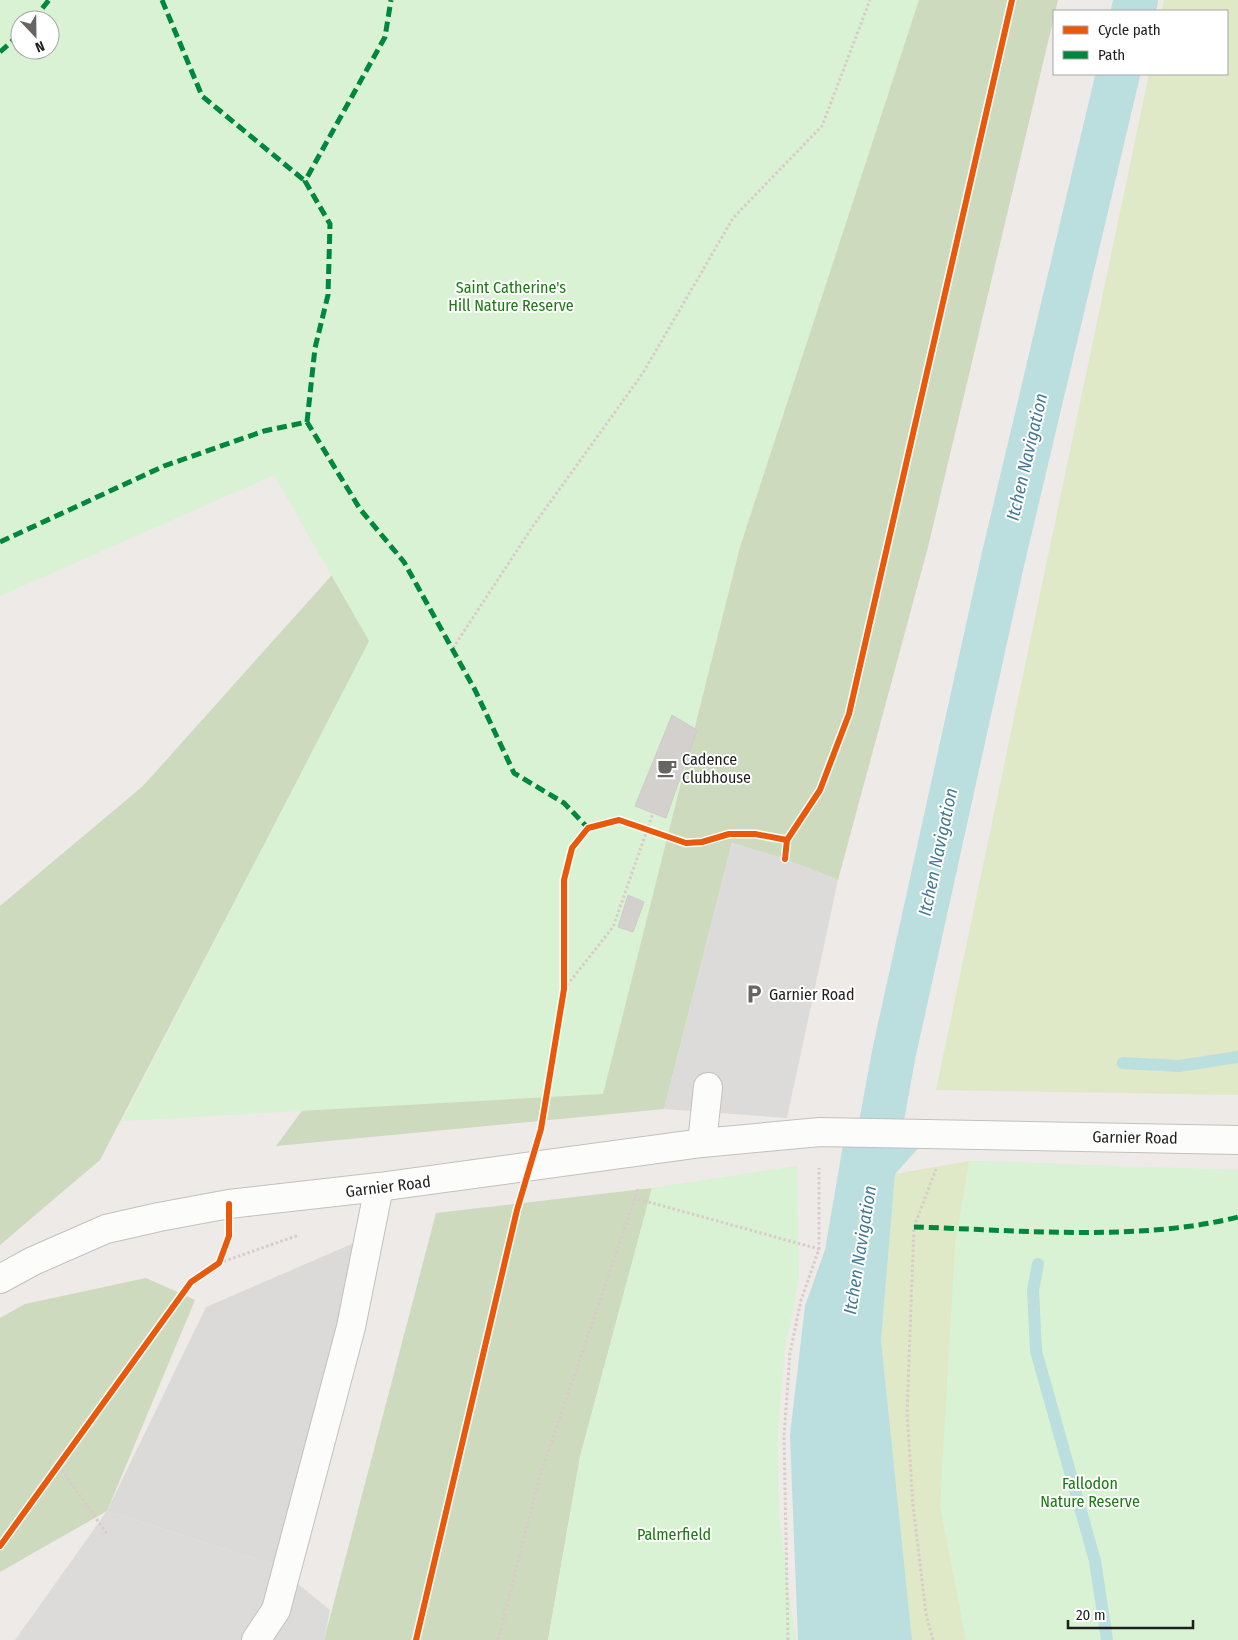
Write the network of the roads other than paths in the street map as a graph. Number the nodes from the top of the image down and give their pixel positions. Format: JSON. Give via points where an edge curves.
{"nodes":[{"id":1,"x":708,"y":1087,"type":"dead end"},
{"id":2,"x":1238,"y":1140,"type":"edge"},
{"id":3,"x":702,"y":1143,"type":"junction"},
{"id":4,"x":379,"y":1187,"type":"junction"},
{"id":5,"x":0,"y":1279,"type":"edge"},
{"id":6,"x":256,"y":1640,"type":"edge"}],
"edges":[{"from":1,"to":3,"type":"street"},
{"from":2,"to":3,"type":"street","name":"Garnier Road","via":[[832,1132]]},
{"from":3,"to":4,"type":"street","name":"Garnier Road"},
{"from":4,"to":5,"type":"street","name":"Garnier Road","via":[[229,1204],[106,1229]]},
{"from":4,"to":6,"type":"street","via":[[351,1328],[276,1610]]}]}
